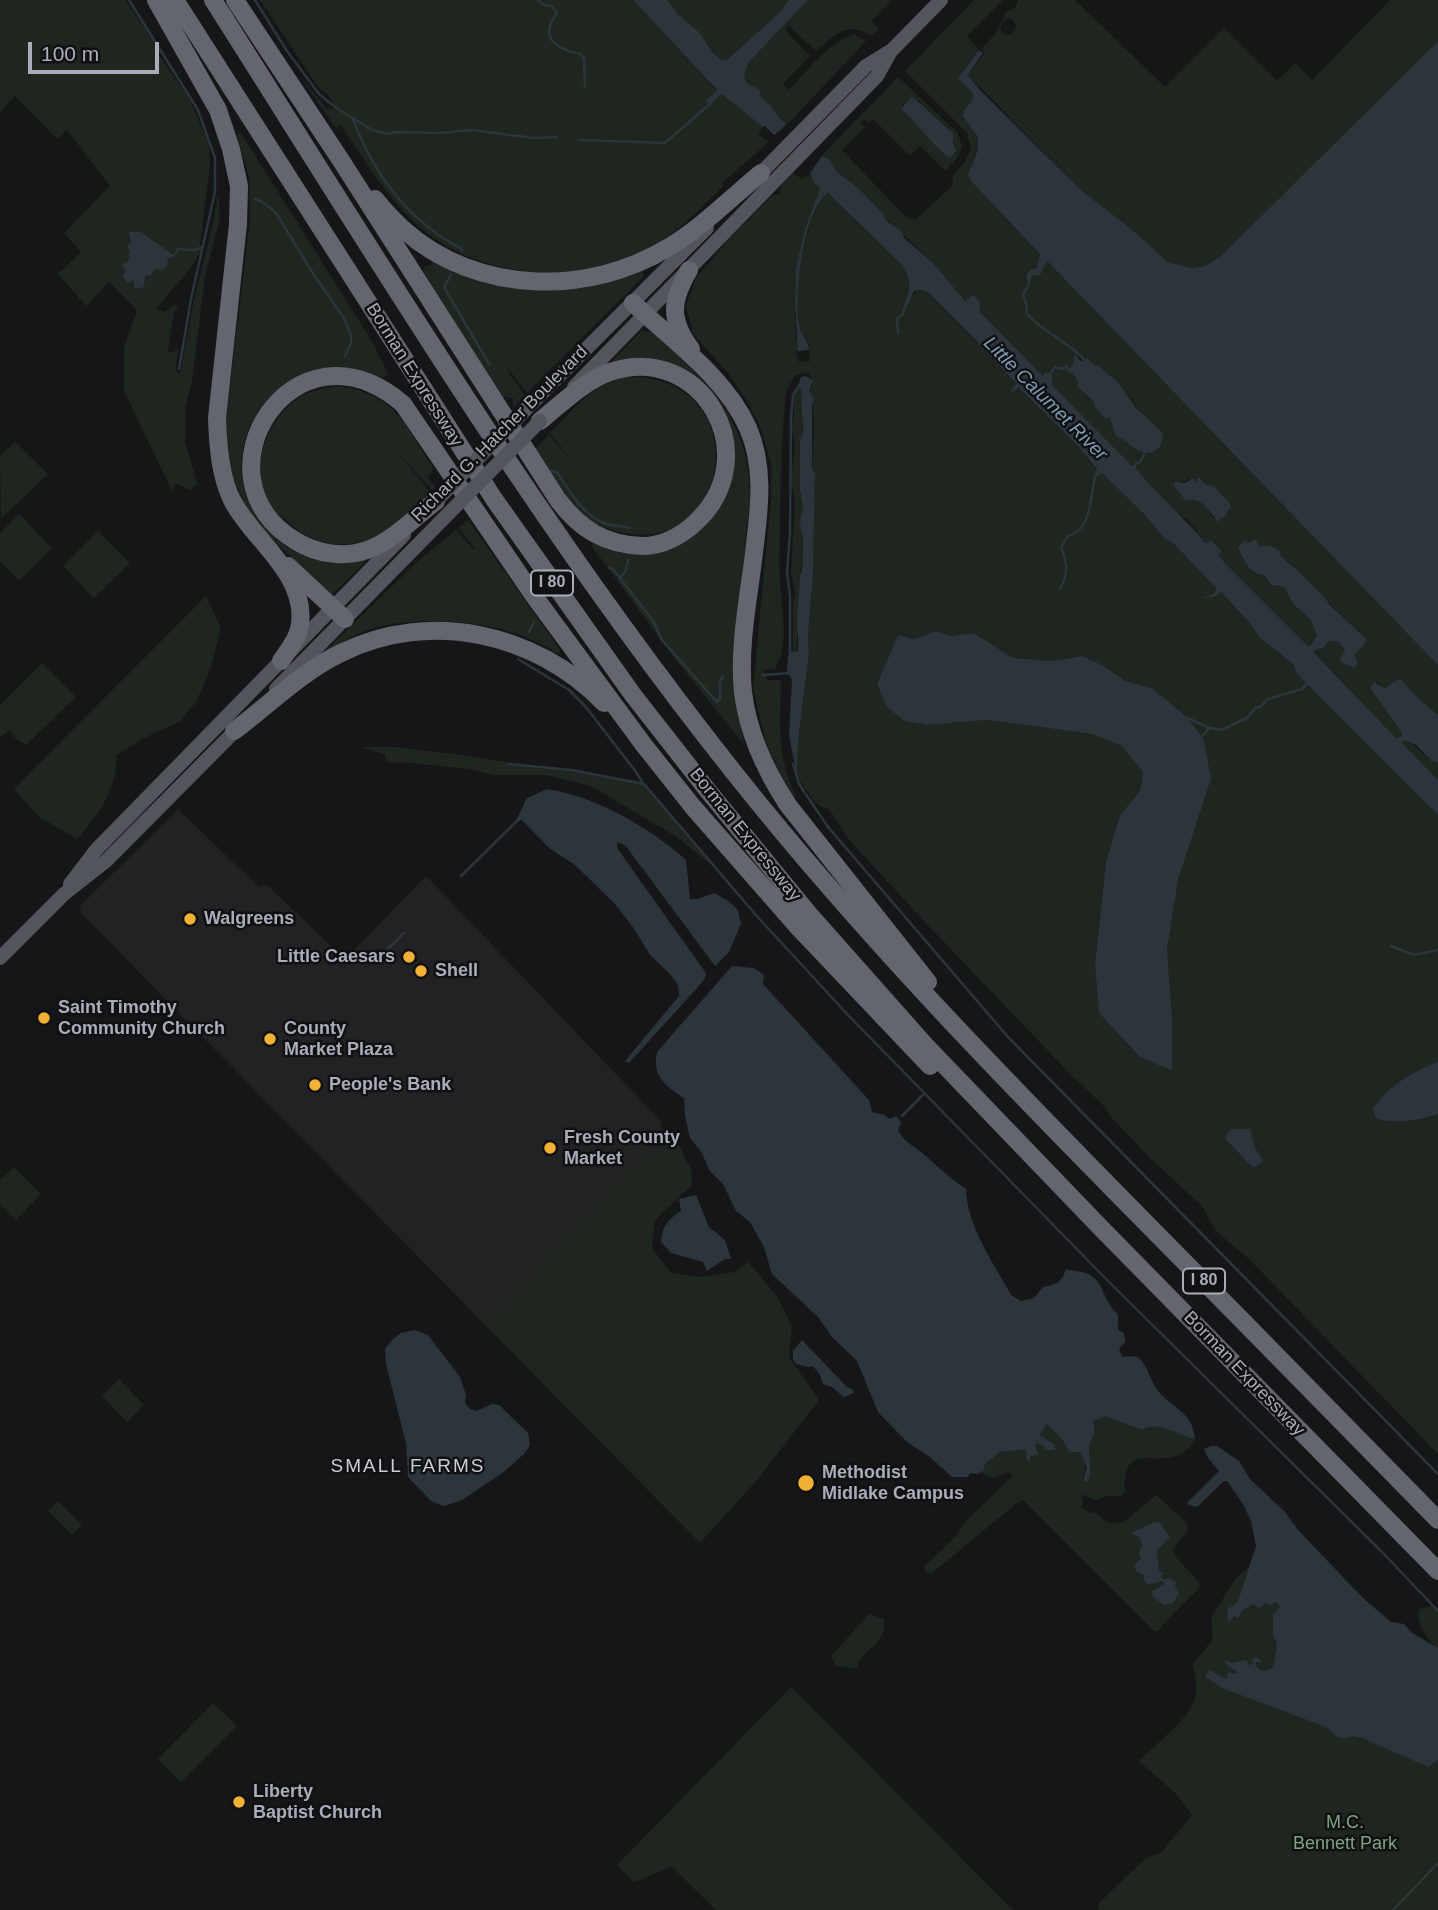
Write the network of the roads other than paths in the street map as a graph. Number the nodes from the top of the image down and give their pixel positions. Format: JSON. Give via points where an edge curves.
{"nodes":[{"id":1,"x":156,"y":0,"type":"edge"},
{"id":2,"x":175,"y":0,"type":"edge"},
{"id":3,"x":213,"y":0,"type":"edge"},
{"id":4,"x":236,"y":0,"type":"edge"},
{"id":5,"x":941,"y":0,"type":"edge"},
{"id":6,"x":892,"y":50,"type":"junction"},
{"id":7,"x":342,"y":162,"type":"junction"},
{"id":8,"x":761,"y":173,"type":"junction"},
{"id":9,"x":689,"y":270,"type":"junction"},
{"id":10,"x":639,"y":308,"type":"junction"},
{"id":11,"x":705,"y":369,"type":"junction"},
{"id":12,"x":533,"y":415,"type":"junction"},
{"id":13,"x":443,"y":507,"type":"junction"},
{"id":14,"x":263,"y":542,"type":"junction"},
{"id":15,"x":339,"y":614,"type":"junction"},
{"id":16,"x":281,"y":661,"type":"junction"},
{"id":17,"x":234,"y":731,"type":"junction"},
{"id":18,"x":643,"y":744,"type":"junction"},
{"id":19,"x":64,"y":894,"type":"junction"},
{"id":20,"x":0,"y":958,"type":"edge"},
{"id":21,"x":970,"y":1043,"type":"junction"},
{"id":22,"x":993,"y":1117,"type":"junction"},
{"id":23,"x":1438,"y":1520,"type":"edge"},
{"id":24,"x":1438,"y":1571,"type":"edge"}],
"edges":[{"from":1,"to":14,"type":"highway","via":[[218,110],[234,161],[239,223],[220,376],[218,449],[232,500]]},
{"from":2,"to":22,"type":"highway","name":"Borman Expressway","number":"I 80","via":[[438,415],[626,684],[808,913]]},
{"from":3,"to":21,"type":"highway","name":"Borman Expressway","number":"I 80","via":[[465,398],[630,635],[784,834]]},
{"from":4,"to":7,"type":"highway"},
{"from":5,"to":6,"type":"main road","name":"Richard G. Hatcher Boulevard"},
{"from":6,"to":8,"type":"main road","name":"Richard G. Hatcher Boulevard","via":[[866,66]]},
{"from":6,"to":9,"type":"main road","name":"Richard G. Hatcher Boulevard","via":[[877,76]]},
{"from":7,"to":8,"type":"highway","via":[[405,231],[434,251],[470,268],[545,283],[580,281],[639,264],[671,246]]},
{"from":7,"to":12,"type":"highway","via":[[572,518],[608,542],[650,546],[686,531],[713,502],[723,480],[728,458],[724,429],[693,386],[671,373],[653,368],[612,371]]},
{"from":8,"to":10,"type":"main road","name":"Richard G. Hatcher Boulevard"},
{"from":9,"to":10,"type":"main road","name":"Richard G. Hatcher Boulevard"},
{"from":9,"to":11,"type":"highway","via":[[678,288],[674,310],[684,340]]},
{"from":10,"to":11,"type":"highway"},
{"from":10,"to":12,"type":"main road","name":"Richard G. Hatcher Boulevard"},
{"from":11,"to":21,"type":"highway","via":[[747,427],[757,456],[761,488],[743,691],[758,751],[788,805],[932,986]]},
{"from":12,"to":13,"type":"main road","name":"Richard G. Hatcher Boulevard","bridge":true},
{"from":13,"to":15,"type":"main road","name":"Richard G. Hatcher Boulevard"},
{"from":13,"to":18,"type":"highway","via":[[368,550],[348,555],[306,547],[271,522],[260,504],[251,462],[260,423],[287,392],[307,381],[349,376],[387,390],[419,425],[534,596]]},
{"from":14,"to":15,"type":"highway"},
{"from":14,"to":16,"type":"highway","via":[[296,590],[300,608],[297,636]]},
{"from":15,"to":16,"type":"main road","name":"Richard G. Hatcher Boulevard"},
{"from":15,"to":17,"type":"main road","name":"Richard G. Hatcher Boulevard"},
{"from":16,"to":19,"type":"main road","name":"Richard G. Hatcher Boulevard","via":[[96,850]]},
{"from":17,"to":18,"type":"highway","via":[[296,681],[341,653],[372,640],[435,630],[468,632],[532,651],[595,694]]},
{"from":17,"to":19,"type":"main road","name":"Richard G. Hatcher Boulevard","via":[[106,860]]},
{"from":18,"to":22,"type":"highway","via":[[851,985],[928,1065]]},
{"from":19,"to":20,"type":"main road","name":"Richard G. Hatcher Boulevard"},
{"from":21,"to":23,"type":"highway","name":"Borman Expressway","number":"I 80"},
{"from":22,"to":24,"type":"highway","name":"Borman Expressway","number":"I 80"}]}
